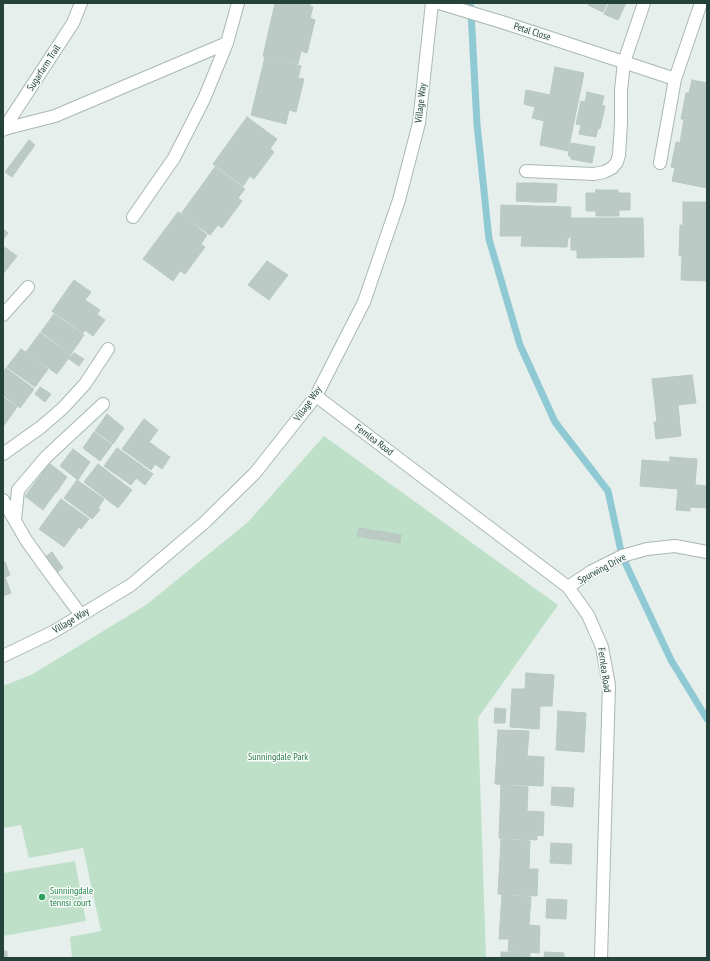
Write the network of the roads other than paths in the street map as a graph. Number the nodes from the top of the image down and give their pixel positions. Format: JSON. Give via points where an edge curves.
{"nodes":[{"id":1,"x":81,"y":3,"type":"edge"},
{"id":2,"x":238,"y":3,"type":"edge"},
{"id":3,"x":432,"y":3,"type":"edge"},
{"id":4,"x":439,"y":3,"type":"edge"},
{"id":5,"x":644,"y":3,"type":"edge"},
{"id":6,"x":700,"y":3,"type":"edge"},
{"id":7,"x":227,"y":43,"type":"junction"},
{"id":8,"x":624,"y":62,"type":"junction"},
{"id":9,"x":675,"y":80,"type":"junction"},
{"id":10,"x":4,"y":130,"type":"edge"},
{"id":11,"x":660,"y":163,"type":"dead end"},
{"id":12,"x":526,"y":171,"type":"dead end"},
{"id":13,"x":134,"y":217,"type":"dead end"},
{"id":14,"x":28,"y":287,"type":"dead end"},
{"id":15,"x":3,"y":315,"type":"edge"},
{"id":16,"x":108,"y":349,"type":"dead end"},
{"id":17,"x":316,"y":396,"type":"junction"},
{"id":18,"x":103,"y":404,"type":"dead end"},
{"id":19,"x":3,"y":454,"type":"edge"},
{"id":20,"x":3,"y":500,"type":"edge"},
{"id":21,"x":15,"y":520,"type":"junction"},
{"id":22,"x":707,"y":552,"type":"edge"},
{"id":23,"x":568,"y":588,"type":"junction"},
{"id":24,"x":81,"y":615,"type":"junction"},
{"id":25,"x":3,"y":656,"type":"edge"},
{"id":26,"x":601,"y":958,"type":"edge"}],
"edges":[{"from":1,"to":10,"type":"street","name":"Sugarfarm Trail","via":[[73,23]]},
{"from":2,"to":7,"type":"street"},
{"from":3,"to":17,"type":"street","name":"Village Way","via":[[419,123],[399,200],[364,302]]},
{"from":4,"to":8,"type":"street","name":"Petal Close"},
{"from":5,"to":8,"type":"street"},
{"from":6,"to":9,"type":"street"},
{"from":7,"to":10,"type":"street","via":[[55,116]]},
{"from":7,"to":13,"type":"street","via":[[204,99],[174,158]]},
{"from":8,"to":9,"type":"street","name":"Petal Close"},
{"from":8,"to":12,"type":"street","via":[[619,155],[612,168],[594,174]]},
{"from":9,"to":11,"type":"street"},
{"from":14,"to":15,"type":"street"},
{"from":16,"to":19,"type":"street","via":[[85,384],[63,408]]},
{"from":17,"to":23,"type":"street","name":"Fernlea Road"},
{"from":17,"to":24,"type":"street","name":"Village Way","via":[[255,473],[204,523],[131,586]]},
{"from":18,"to":21,"type":"street","via":[[46,458],[18,490]]},
{"from":20,"to":21,"type":"street"},
{"from":21,"to":24,"type":"street"},
{"from":22,"to":23,"type":"street","name":"Spurwing Drive","via":[[675,546],[647,549],[622,556],[592,571]]},
{"from":23,"to":26,"type":"street","name":"Fernlea Road","via":[[588,615],[602,647],[609,685]]},
{"from":24,"to":25,"type":"street","name":"Village Way","via":[[53,632]]}]}
